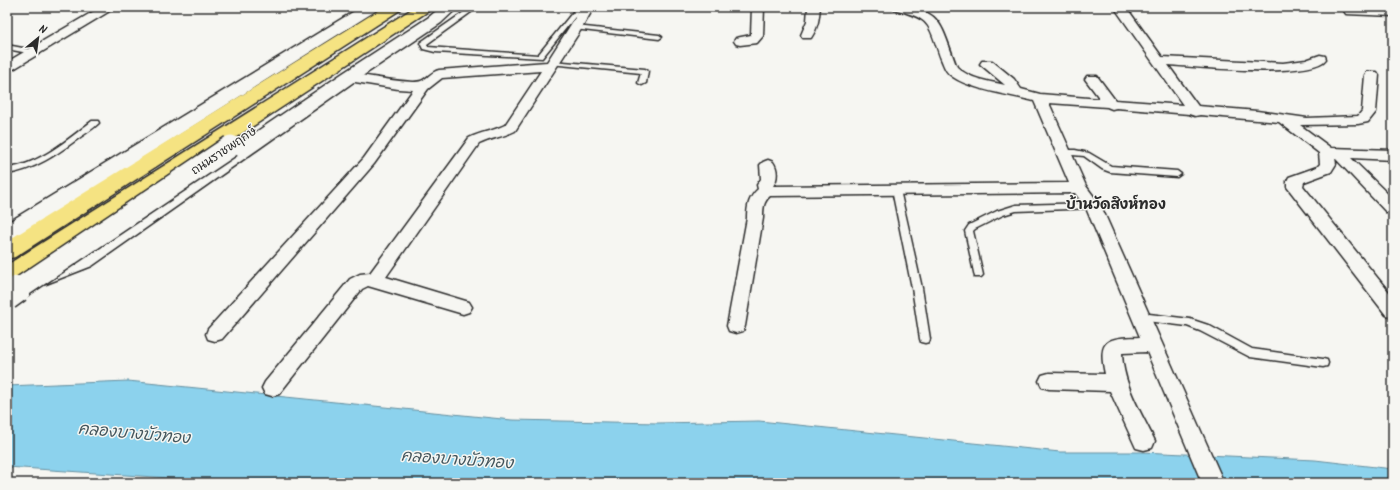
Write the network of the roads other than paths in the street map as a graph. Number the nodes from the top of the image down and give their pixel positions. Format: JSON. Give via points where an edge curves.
{"nodes":[{"id":1,"x":109,"y":7,"type":"edge"},
{"id":2,"x":361,"y":7,"type":"edge"},
{"id":3,"x":372,"y":7,"type":"edge"},
{"id":4,"x":394,"y":7,"type":"edge"},
{"id":5,"x":425,"y":7,"type":"edge"},
{"id":6,"x":442,"y":7,"type":"edge"},
{"id":7,"x":450,"y":7,"type":"edge"},
{"id":8,"x":475,"y":7,"type":"edge"},
{"id":9,"x":580,"y":7,"type":"edge"},
{"id":10,"x":588,"y":7,"type":"edge"},
{"id":11,"x":651,"y":7,"type":"edge"},
{"id":12,"x":758,"y":7,"type":"edge"},
{"id":13,"x":814,"y":7,"type":"edge"},
{"id":14,"x":897,"y":7,"type":"edge"},
{"id":15,"x":1120,"y":7,"type":"edge"},
{"id":16,"x":655,"y":8,"type":"edge"},
{"id":17,"x":1350,"y":11,"type":"dead end"},
{"id":18,"x":1371,"y":11,"type":"junction"},
{"id":19,"x":1393,"y":12,"type":"edge"},
{"id":20,"x":1376,"y":26,"type":"dead end"},
{"id":21,"x":576,"y":28,"type":"junction"},
{"id":22,"x":807,"y":35,"type":"dead end"},
{"id":23,"x":659,"y":37,"type":"dead end"},
{"id":24,"x":740,"y":41,"type":"dead end"},
{"id":25,"x":7,"y":47,"type":"edge"},
{"id":26,"x":34,"y":52,"type":"junction"},
{"id":27,"x":1320,"y":59,"type":"dead end"},
{"id":28,"x":1159,"y":61,"type":"junction"},
{"id":29,"x":987,"y":64,"type":"dead end"},
{"id":30,"x":552,"y":65,"type":"junction"},
{"id":31,"x":7,"y":67,"type":"edge"},
{"id":32,"x":1372,"y":75,"type":"dead end"},
{"id":33,"x":348,"y":77,"type":"junction"},
{"id":34,"x":1092,"y":79,"type":"dead end"},
{"id":35,"x":642,"y":83,"type":"dead end"},
{"id":36,"x":423,"y":86,"type":"junction"},
{"id":37,"x":1017,"y":93,"type":"junction"},
{"id":38,"x":1040,"y":98,"type":"junction"},
{"id":39,"x":1112,"y":104,"type":"junction"},
{"id":40,"x":1196,"y":112,"type":"junction"},
{"id":41,"x":1285,"y":120,"type":"junction"},
{"id":42,"x":95,"y":123,"type":"dead end"},
{"id":43,"x":190,"y":127,"type":"junction"},
{"id":44,"x":224,"y":143,"type":"junction"},
{"id":45,"x":1064,"y":152,"type":"junction"},
{"id":46,"x":1332,"y":152,"type":"junction"},
{"id":47,"x":1393,"y":155,"type":"edge"},
{"id":48,"x":768,"y":165,"type":"dead end"},
{"id":49,"x":7,"y":171,"type":"edge"},
{"id":50,"x":1177,"y":174,"type":"dead end"},
{"id":51,"x":1079,"y":188,"type":"junction"},
{"id":52,"x":766,"y":190,"type":"junction"},
{"id":53,"x":896,"y":190,"type":"junction"},
{"id":54,"x":1093,"y":206,"type":"junction"},
{"id":55,"x":1393,"y":209,"type":"edge"},
{"id":56,"x":7,"y":226,"type":"edge"},
{"id":57,"x":7,"y":233,"type":"edge"},
{"id":58,"x":7,"y":251,"type":"edge"},
{"id":59,"x":978,"y":275,"type":"dead end"},
{"id":60,"x":7,"y":276,"type":"edge"},
{"id":61,"x":374,"y":280,"type":"junction"},
{"id":62,"x":7,"y":286,"type":"edge"},
{"id":63,"x":7,"y":297,"type":"edge"},
{"id":64,"x":463,"y":307,"type":"dead end"},
{"id":65,"x":1393,"y":310,"type":"edge"},
{"id":66,"x":1141,"y":317,"type":"junction"},
{"id":67,"x":736,"y":326,"type":"dead end"},
{"id":68,"x":215,"y":334,"type":"dead end"},
{"id":69,"x":925,"y":338,"type":"dead end"},
{"id":70,"x":1153,"y":344,"type":"junction"},
{"id":71,"x":1323,"y":363,"type":"dead end"},
{"id":72,"x":1049,"y":381,"type":"dead end"},
{"id":73,"x":1118,"y":383,"type":"junction"},
{"id":74,"x":272,"y":388,"type":"dead end"},
{"id":75,"x":1144,"y":441,"type":"dead end"},
{"id":76,"x":1213,"y":483,"type":"edge"}],
"edges":[{"from":1,"to":26,"type":"street"},
{"from":2,"to":56,"type":"main road"},
{"from":3,"to":43,"type":"main road"},
{"from":4,"to":43,"type":"main road"},
{"from":5,"to":44,"type":"main road","name":"ถนนราชพฤกษ์"},
{"from":6,"to":44,"type":"main road","name":"ถนนราชพฤกษ์"},
{"from":7,"to":33,"type":"main road","via":[[435,20]]},
{"from":8,"to":9,"type":"lane","via":[[423,43],[425,48],[540,57]]},
{"from":10,"to":21,"type":"street"},
{"from":11,"to":16,"type":"lane"},
{"from":12,"to":24,"type":"street","via":[[757,36],[753,40]]},
{"from":13,"to":22,"type":"street","via":[[813,21]]},
{"from":14,"to":37,"type":"street","via":[[930,18],[951,68],[957,74],[975,82]]},
{"from":15,"to":28,"type":"street"},
{"from":17,"to":18,"type":"street"},
{"from":18,"to":19,"type":"street"},
{"from":18,"to":20,"type":"street"},
{"from":21,"to":23,"type":"lane"},
{"from":21,"to":30,"type":"street"},
{"from":25,"to":26,"type":"lane"},
{"from":26,"to":31,"type":"street"},
{"from":27,"to":28,"type":"street","via":[[1309,64],[1283,66]]},
{"from":28,"to":40,"type":"street"},
{"from":29,"to":37,"type":"street","via":[[1009,82]]},
{"from":30,"to":35,"type":"lane","via":[[645,71]]},
{"from":30,"to":36,"type":"street","via":[[439,74]]},
{"from":30,"to":61,"type":"street","via":[[510,128],[474,141]]},
{"from":32,"to":41,"type":"street","via":[[1368,112],[1363,119],[1320,123]]},
{"from":33,"to":36,"type":"street"},
{"from":33,"to":62,"type":"main road","via":[[84,260],[40,279]]},
{"from":34,"to":39,"type":"street"},
{"from":36,"to":68,"type":"street","via":[[369,161]]},
{"from":37,"to":38,"type":"street"},
{"from":38,"to":39,"type":"street"},
{"from":38,"to":45,"type":"street"},
{"from":39,"to":40,"type":"street"},
{"from":40,"to":41,"type":"street"},
{"from":41,"to":46,"type":"street"},
{"from":42,"to":49,"type":"lane","via":[[31,166]]},
{"from":43,"to":57,"type":"main road"},
{"from":43,"to":58,"type":"main road"},
{"from":44,"to":60,"type":"main road","name":"ถนนราชพฤกษ์"},
{"from":44,"to":63,"type":"main road","name":"ถนนราชพฤกษ์","bridge":true},
{"from":45,"to":50,"type":"lane","via":[[1086,155],[1099,165],[1110,169]]},
{"from":45,"to":51,"type":"street"},
{"from":46,"to":47,"type":"street"},
{"from":46,"to":55,"type":"street"},
{"from":46,"to":65,"type":"street","via":[[1326,169],[1302,176],[1295,181],[1295,187]]},
{"from":48,"to":52,"type":"street","via":[[769,180],[765,185]]},
{"from":51,"to":53,"type":"street"},
{"from":51,"to":54,"type":"street"},
{"from":52,"to":53,"type":"street"},
{"from":52,"to":67,"type":"street","via":[[755,203]]},
{"from":53,"to":69,"type":"lane"},
{"from":54,"to":59,"type":"lane","via":[[1016,208],[972,227],[969,231]]},
{"from":54,"to":66,"type":"street"},
{"from":61,"to":64,"type":"street"},
{"from":61,"to":74,"type":"street","via":[[366,279],[356,284]]},
{"from":66,"to":70,"type":"street"},
{"from":66,"to":71,"type":"lane","via":[[1187,322],[1204,328],[1250,353]]},
{"from":70,"to":73,"type":"street","via":[[1117,345],[1112,350]]},
{"from":70,"to":76,"type":"street"},
{"from":72,"to":73,"type":"street"},
{"from":73,"to":75,"type":"street"}]}
